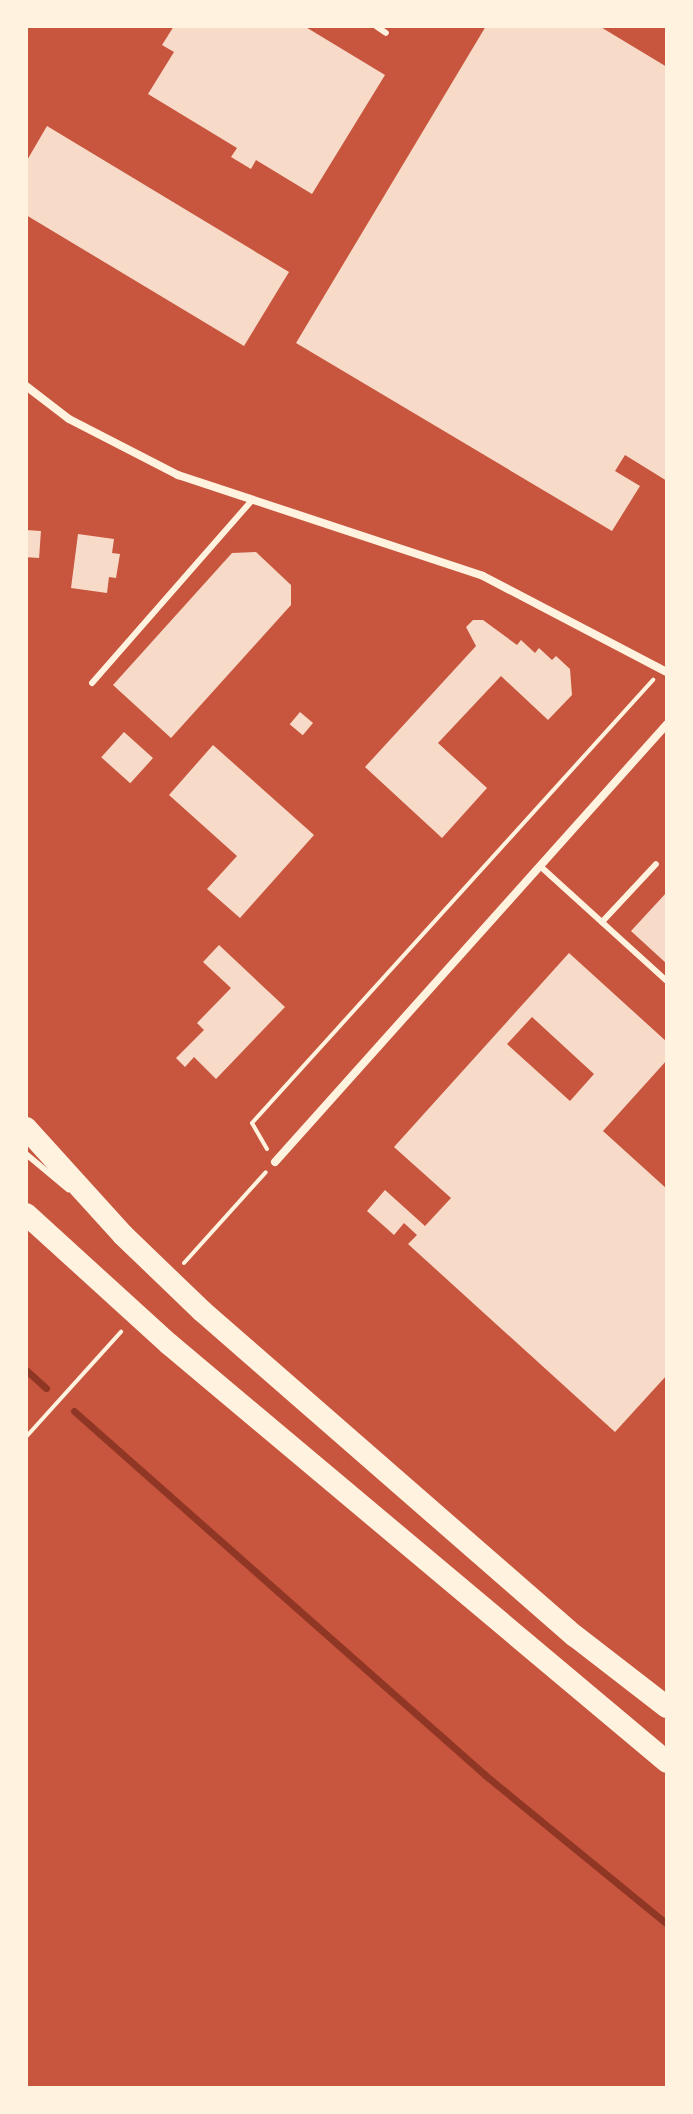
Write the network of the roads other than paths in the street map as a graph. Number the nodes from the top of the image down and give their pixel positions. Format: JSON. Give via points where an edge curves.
{"nodes":[{"id":1,"x":376,"y":26,"type":"edge"},
{"id":2,"x":386,"y":33,"type":"dead end"},
{"id":3,"x":26,"y":386,"type":"edge"},
{"id":4,"x":254,"y":499,"type":"junction"},
{"id":5,"x":665,"y":671,"type":"edge"},
{"id":6,"x":92,"y":683,"type":"dead end"},
{"id":7,"x":667,"y":724,"type":"edge"},
{"id":8,"x":656,"y":864,"type":"dead end"},
{"id":9,"x":540,"y":866,"type":"junction"},
{"id":10,"x":602,"y":922,"type":"junction"},
{"id":11,"x":667,"y":981,"type":"edge"},
{"id":12,"x":26,"y":1128,"type":"edge"},
{"id":13,"x":26,"y":1154,"type":"edge"},
{"id":14,"x":275,"y":1162,"type":"road end"},
{"id":15,"x":26,"y":1214,"type":"edge"},
{"id":16,"x":121,"y":1234,"type":"junction"},
{"id":17,"x":667,"y":1707,"type":"edge"},
{"id":18,"x":667,"y":1762,"type":"edge"}],
"edges":[{"from":1,"to":2,"type":"lane"},
{"from":3,"to":4,"type":"street","via":[[69,419],[127,452]]},
{"from":4,"to":5,"type":"street","via":[[483,576]]},
{"from":4,"to":6,"type":"lane"},
{"from":7,"to":9,"type":"street"},
{"from":8,"to":10,"type":"lane"},
{"from":9,"to":10,"type":"lane"},
{"from":9,"to":14,"type":"street"},
{"from":10,"to":11,"type":"lane"},
{"from":12,"to":16,"type":"highway"},
{"from":13,"to":16,"type":"lane"},
{"from":15,"to":18,"type":"highway","via":[[169,1344]]},
{"from":16,"to":17,"type":"highway","via":[[575,1636]]}]}
